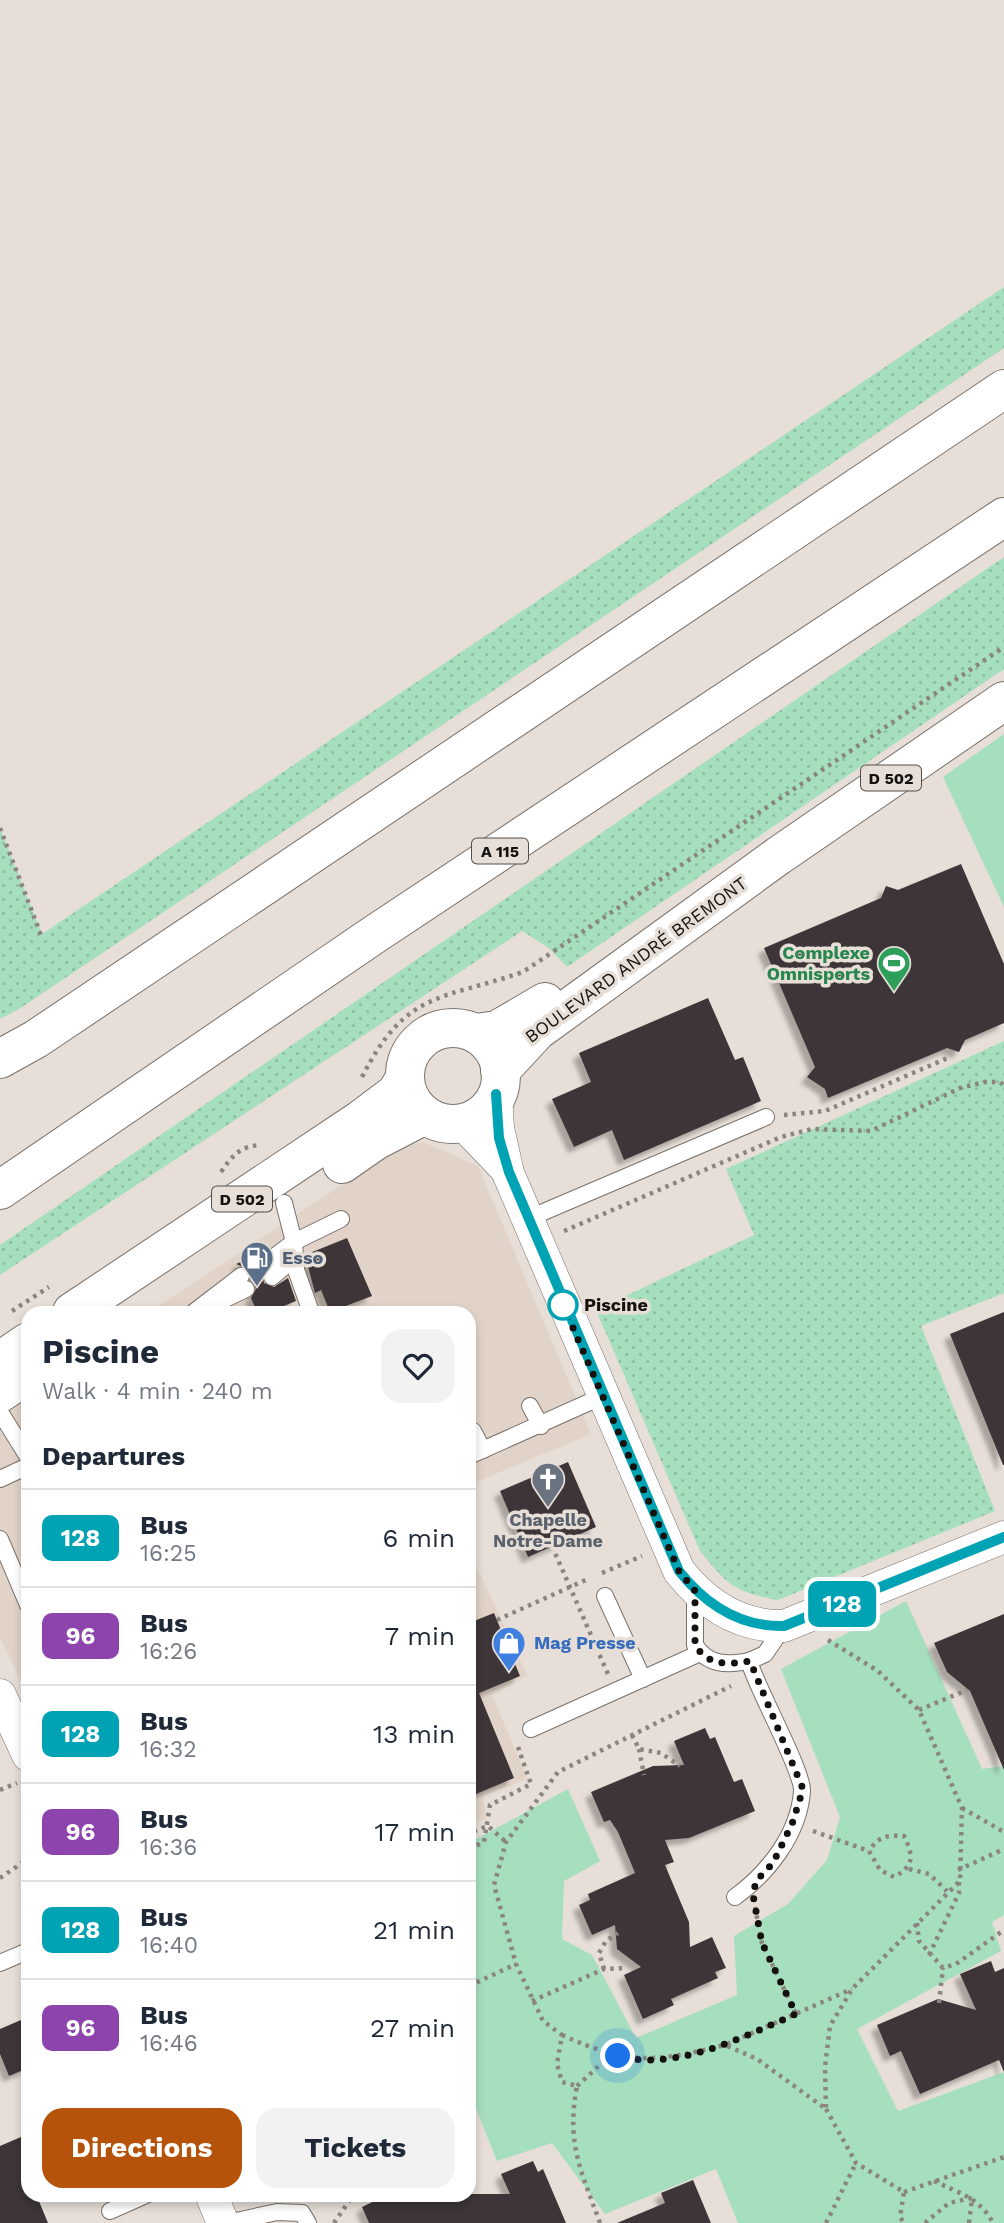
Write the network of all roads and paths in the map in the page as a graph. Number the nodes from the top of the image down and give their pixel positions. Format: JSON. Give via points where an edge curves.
{"nodes":[{"id":1,"x":1004,"y":389,"type":"edge"},
{"id":2,"x":1004,"y":517,"type":"edge"},
{"id":3,"x":1004,"y":647,"type":"edge"},
{"id":4,"x":1004,"y":701,"type":"edge"},
{"id":5,"x":0,"y":828,"type":"edge"},
{"id":6,"x":778,"y":856,"type":"junction"},
{"id":7,"x":41,"y":935,"type":"dead end"},
{"id":8,"x":477,"y":1033,"type":"junction"},
{"id":9,"x":950,"y":1057,"type":"dead end"},
{"id":10,"x":0,"y":1059,"type":"edge"},
{"id":11,"x":405,"y":1078,"type":"junction"},
{"id":12,"x":498,"y":1083,"type":"junction"},
{"id":13,"x":357,"y":1086,"type":"dead end"},
{"id":14,"x":1004,"y":1086,"type":"edge"},
{"id":15,"x":425,"y":1115,"type":"junction"},
{"id":16,"x":766,"y":1117,"type":"joint"},
{"id":17,"x":462,"y":1123,"type":"junction"},
{"id":18,"x":269,"y":1145,"type":"dead end"},
{"id":19,"x":509,"y":1172,"type":"junction"},
{"id":20,"x":219,"y":1174,"type":"dead end"},
{"id":21,"x":0,"y":1190,"type":"edge"},
{"id":22,"x":284,"y":1203,"type":"junction"},
{"id":23,"x":341,"y":1219,"type":"dead end"},
{"id":24,"x":532,"y":1230,"type":"junction"},
{"id":25,"x":294,"y":1250,"type":"junction"},
{"id":26,"x":270,"y":1270,"type":"dead end"},
{"id":27,"x":244,"y":1282,"type":"dead end"},
{"id":28,"x":65,"y":1297,"type":"edge"},
{"id":29,"x":128,"y":1306,"type":"edge"},
{"id":30,"x":206,"y":1306,"type":"edge"},
{"id":31,"x":310,"y":1306,"type":"edge"},
{"id":32,"x":20,"y":1327,"type":"edge"},
{"id":33,"x":0,"y":1360,"type":"edge"},
{"id":34,"x":21,"y":1379,"type":"edge"},
{"id":35,"x":0,"y":1393,"type":"edge"},
{"id":36,"x":603,"y":1396,"type":"junction"},
{"id":37,"x":530,"y":1406,"type":"dead end"},
{"id":38,"x":0,"y":1412,"type":"edge"},
{"id":39,"x":541,"y":1426,"type":"junction"},
{"id":40,"x":21,"y":1446,"type":"edge"},
{"id":41,"x":476,"y":1453,"type":"edge"},
{"id":42,"x":21,"y":1469,"type":"edge"},
{"id":43,"x":0,"y":1479,"type":"edge"},
{"id":44,"x":1004,"y":1537,"type":"edge"},
{"id":45,"x":0,"y":1539,"type":"edge"},
{"id":46,"x":669,"y":1545,"type":"junction"},
{"id":47,"x":552,"y":1546,"type":"dead end"},
{"id":48,"x":570,"y":1587,"type":"junction"},
{"id":49,"x":21,"y":1588,"type":"edge"},
{"id":50,"x":695,"y":1591,"type":"junction"},
{"id":51,"x":605,"y":1596,"type":"dead end"},
{"id":52,"x":497,"y":1620,"type":"dead end"},
{"id":53,"x":792,"y":1624,"type":"junction"},
{"id":54,"x":700,"y":1653,"type":"junction"},
{"id":55,"x":751,"y":1668,"type":"junction"},
{"id":56,"x":643,"y":1679,"type":"junction"},
{"id":57,"x":967,"y":1690,"type":"dead end"},
{"id":58,"x":615,"y":1691,"type":"junction"},
{"id":59,"x":0,"y":1695,"type":"edge"},
{"id":60,"x":919,"y":1710,"type":"junction"},
{"id":61,"x":531,"y":1729,"type":"joint"},
{"id":62,"x":632,"y":1735,"type":"junction"},
{"id":63,"x":21,"y":1737,"type":"edge"},
{"id":64,"x":639,"y":1749,"type":"junction"},
{"id":65,"x":680,"y":1766,"type":"dead end"},
{"id":66,"x":645,"y":1775,"type":"dead end"},
{"id":67,"x":21,"y":1782,"type":"edge"},
{"id":68,"x":0,"y":1790,"type":"edge"},
{"id":69,"x":962,"y":1808,"type":"junction"},
{"id":70,"x":792,"y":1824,"type":"junction"},
{"id":71,"x":488,"y":1826,"type":"junction"},
{"id":72,"x":476,"y":1830,"type":"edge"},
{"id":73,"x":1004,"y":1832,"type":"edge"},
{"id":74,"x":506,"y":1842,"type":"junction"},
{"id":75,"x":476,"y":1846,"type":"edge"},
{"id":76,"x":1004,"y":1849,"type":"edge"},
{"id":77,"x":869,"y":1851,"type":"junction"},
{"id":78,"x":21,"y":1863,"type":"edge"},
{"id":79,"x":909,"y":1869,"type":"junction"},
{"id":80,"x":958,"y":1870,"type":"junction"},
{"id":81,"x":0,"y":1878,"type":"edge"},
{"id":82,"x":756,"y":1881,"type":"junction"},
{"id":83,"x":960,"y":1881,"type":"junction"},
{"id":84,"x":947,"y":1891,"type":"junction"},
{"id":85,"x":735,"y":1897,"type":"dead end"},
{"id":86,"x":916,"y":1923,"type":"junction"},
{"id":87,"x":1004,"y":1930,"type":"edge"},
{"id":88,"x":618,"y":1933,"type":"dead end"},
{"id":89,"x":21,"y":1954,"type":"edge"},
{"id":90,"x":929,"y":1955,"type":"junction"},
{"id":91,"x":0,"y":1963,"type":"edge"},
{"id":92,"x":516,"y":1964,"type":"junction"},
{"id":93,"x":627,"y":1968,"type":"dead end"},
{"id":94,"x":943,"y":1968,"type":"junction"},
{"id":95,"x":604,"y":1969,"type":"junction"},
{"id":96,"x":476,"y":1983,"type":"edge"},
{"id":97,"x":852,"y":1989,"type":"junction"},
{"id":98,"x":532,"y":2001,"type":"junction"},
{"id":99,"x":939,"y":2003,"type":"dead end"},
{"id":100,"x":796,"y":2014,"type":"junction"},
{"id":101,"x":562,"y":2035,"type":"junction"},
{"id":102,"x":726,"y":2045,"type":"junction"},
{"id":103,"x":618,"y":2056,"type":"junction"},
{"id":104,"x":577,"y":2086,"type":"junction"},
{"id":105,"x":826,"y":2109,"type":"junction"},
{"id":106,"x":1004,"y":2157,"type":"edge"},
{"id":107,"x":856,"y":2164,"type":"junction"},
{"id":108,"x":934,"y":2181,"type":"junction"},
{"id":109,"x":904,"y":2192,"type":"junction"},
{"id":110,"x":972,"y":2198,"type":"junction"},
{"id":111,"x":130,"y":2202,"type":"edge"},
{"id":112,"x":215,"y":2202,"type":"edge"},
{"id":113,"x":348,"y":2202,"type":"edge"},
{"id":114,"x":110,"y":2211,"type":"dead end"},
{"id":115,"x":225,"y":2223,"type":"edge"},
{"id":116,"x":308,"y":2223,"type":"edge"},
{"id":117,"x":334,"y":2223,"type":"edge"},
{"id":118,"x":600,"y":2223,"type":"edge"},
{"id":119,"x":826,"y":2223,"type":"edge"},
{"id":120,"x":904,"y":2223,"type":"edge"},
{"id":121,"x":925,"y":2223,"type":"edge"},
{"id":122,"x":969,"y":2223,"type":"edge"},
{"id":123,"x":993,"y":2223,"type":"edge"}],
"edges":[{"from":1,"to":10,"type":"main road"},
{"from":2,"to":21,"type":"main road","number":"A 115","via":[[375,934]]},
{"from":3,"to":13,"type":"path","via":[[523,972],[435,998],[400,1020]]},
{"from":4,"to":6,"type":"main road","name":"BOULEVARD ANDRÉ BREMONT","number":"D 502"},
{"from":5,"to":7,"type":"path"},
{"from":6,"to":8,"type":"main road","name":"BOULEVARD ANDRÉ BREMONT","number":"D 502","via":[[528,1013],[496,1030]]},
{"from":6,"to":12,"type":"main road","name":"BOULEVARD ANDRÉ BREMONT","number":"D 502","via":[[537,1031]]},
{"from":8,"to":11,"type":"main road","via":[[454,1028],[424,1037],[414,1049]]},
{"from":8,"to":12,"type":"main road","via":[[491,1048]]},
{"from":9,"to":16,"type":"path","via":[[825,1111]]},
{"from":11,"to":15,"type":"main road","via":[[408,1093]]},
{"from":11,"to":28,"type":"main road","number":"D 502","via":[[396,1093],[360,1120]]},
{"from":12,"to":17,"type":"main road","via":[[486,1110]]},
{"from":12,"to":19,"type":"street","via":[[499,1138]]},
{"from":14,"to":24,"type":"path","via":[[985,1082],[960,1088],[871,1131],[812,1129],[781,1137]]},
{"from":15,"to":17,"type":"main road"},
{"from":15,"to":22,"type":"main road","number":"D 502","via":[[375,1141]]},
{"from":16,"to":24,"type":"lane"},
{"from":17,"to":19,"type":"street"},
{"from":18,"to":20,"type":"path","via":[[246,1146]]},
{"from":19,"to":24,"type":"street"},
{"from":22,"to":25,"type":"lane"},
{"from":22,"to":29,"type":"main road","number":"D 502"},
{"from":23,"to":25,"type":"lane"},
{"from":24,"to":36,"type":"street"},
{"from":25,"to":26,"type":"lane"},
{"from":25,"to":31,"type":"lane"},
{"from":27,"to":30,"type":"lane"},
{"from":32,"to":33,"type":"main road"},
{"from":34,"to":35,"type":"main road"},
{"from":36,"to":39,"type":"lane"},
{"from":36,"to":46,"type":"street"},
{"from":37,"to":39,"type":"lane"},
{"from":38,"to":40,"type":"lane"},
{"from":39,"to":41,"type":"lane"},
{"from":42,"to":43,"type":"lane"},
{"from":44,"to":53,"type":"street"},
{"from":45,"to":49,"type":"lane"},
{"from":46,"to":48,"type":"path"},
{"from":46,"to":50,"type":"street","via":[[679,1571]]},
{"from":47,"to":48,"type":"path"},
{"from":48,"to":52,"type":"path"},
{"from":48,"to":58,"type":"path"},
{"from":50,"to":53,"type":"street","via":[[720,1610],[747,1622]]},
{"from":50,"to":54,"type":"lane","via":[[695,1645]]},
{"from":51,"to":56,"type":"lane"},
{"from":53,"to":55,"type":"lane"},
{"from":53,"to":60,"type":"path","via":[[807,1644],[826,1638],[878,1671]]},
{"from":54,"to":55,"type":"lane","via":[[727,1665]]},
{"from":54,"to":56,"type":"lane"},
{"from":55,"to":62,"type":"path"},
{"from":55,"to":70,"type":"lane","via":[[803,1789]]},
{"from":56,"to":58,"type":"lane"},
{"from":57,"to":60,"type":"path"},
{"from":58,"to":61,"type":"lane"},
{"from":59,"to":63,"type":"street"},
{"from":60,"to":69,"type":"path"},
{"from":61,"to":71,"type":"path","via":[[515,1736],[531,1784],[490,1805]]},
{"from":62,"to":64,"type":"path"},
{"from":62,"to":74,"type":"path","via":[[558,1772]]},
{"from":64,"to":65,"type":"path","via":[[661,1753]]},
{"from":64,"to":66,"type":"path"},
{"from":67,"to":68,"type":"path"},
{"from":69,"to":73,"type":"path"},
{"from":69,"to":80,"type":"path"},
{"from":70,"to":77,"type":"path"},
{"from":70,"to":82,"type":"lane","via":[[773,1863]]},
{"from":71,"to":72,"type":"path"},
{"from":71,"to":74,"type":"path"},
{"from":71,"to":75,"type":"path","via":[[484,1842]]},
{"from":74,"to":92,"type":"path","via":[[494,1885]]},
{"from":76,"to":80,"type":"path"},
{"from":77,"to":79,"type":"path","via":[[880,1870],[894,1877]]},
{"from":77,"to":79,"type":"path","via":[[886,1835],[904,1836],[911,1850]]},
{"from":78,"to":81,"type":"path"},
{"from":79,"to":84,"type":"path","via":[[929,1874]]},
{"from":80,"to":83,"type":"path"},
{"from":82,"to":85,"type":"lane"},
{"from":82,"to":100,"type":"path","via":[[753,1895],[762,1943]]},
{"from":83,"to":84,"type":"path"},
{"from":83,"to":90,"type":"path","via":[[959,1893]]},
{"from":84,"to":86,"type":"path"},
{"from":86,"to":90,"type":"path","via":[[919,1941]]},
{"from":86,"to":97,"type":"path"},
{"from":87,"to":94,"type":"path"},
{"from":88,"to":95,"type":"path","via":[[599,1953]]},
{"from":89,"to":91,"type":"lane"},
{"from":90,"to":94,"type":"path"},
{"from":92,"to":96,"type":"path"},
{"from":92,"to":98,"type":"path"},
{"from":93,"to":95,"type":"path"},
{"from":94,"to":99,"type":"path"},
{"from":95,"to":98,"type":"path"},
{"from":97,"to":100,"type":"path"},
{"from":97,"to":105,"type":"path","via":[[830,2026]]},
{"from":98,"to":101,"type":"path","via":[[543,2021]]},
{"from":100,"to":102,"type":"path"},
{"from":101,"to":103,"type":"path"},
{"from":101,"to":104,"type":"path","via":[[557,2064],[562,2082]]},
{"from":102,"to":103,"type":"path","via":[[682,2057]]},
{"from":102,"to":105,"type":"path","via":[[757,2059]]},
{"from":103,"to":104,"type":"path","via":[[603,2062]]},
{"from":104,"to":118,"type":"path","via":[[571,2116],[573,2147]]},
{"from":105,"to":107,"type":"path"},
{"from":106,"to":108,"type":"path"},
{"from":107,"to":109,"type":"path"},
{"from":107,"to":119,"type":"path"},
{"from":108,"to":109,"type":"path"},
{"from":108,"to":110,"type":"path"},
{"from":109,"to":120,"type":"path","via":[[900,2217]]},
{"from":110,"to":121,"type":"path","via":[[949,2203]]},
{"from":110,"to":122,"type":"path"},
{"from":110,"to":123,"type":"path","via":[[985,2208]]},
{"from":111,"to":114,"type":"lane"},
{"from":112,"to":115,"type":"street"},
{"from":113,"to":117,"type":"path"},
{"from":115,"to":116,"type":"lane","via":[[277,2212],[302,2213]]}]}
